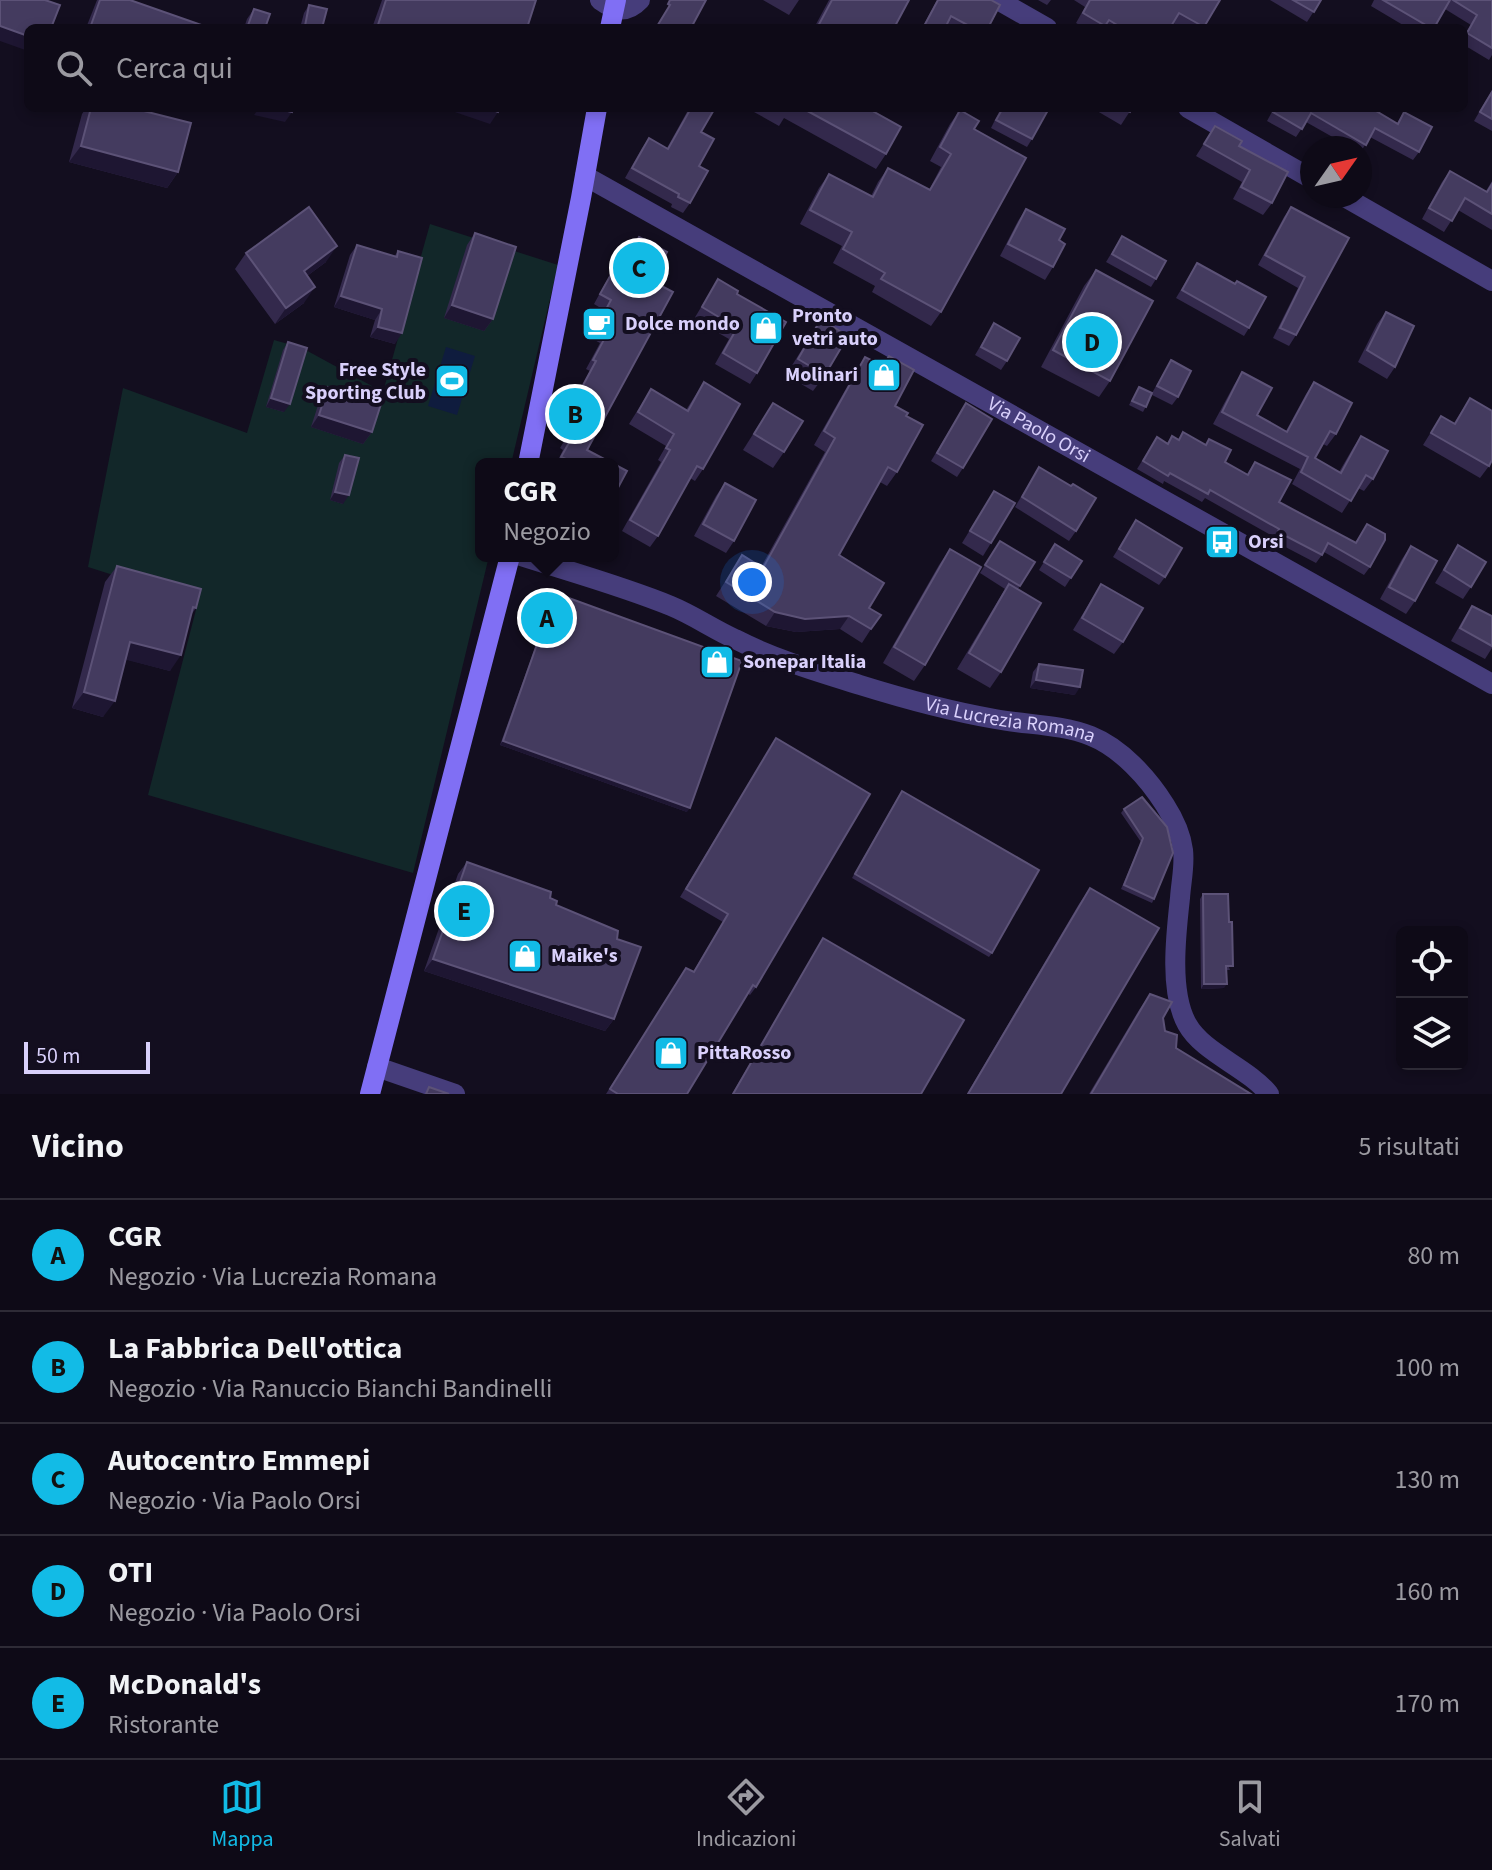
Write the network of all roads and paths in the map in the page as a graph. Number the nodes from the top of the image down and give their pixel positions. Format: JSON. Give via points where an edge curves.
{"nodes":[{"id":1,"x":640,"y":0,"type":"edge"},
{"id":2,"x":998,"y":0,"type":"edge"},
{"id":3,"x":610,"y":9,"type":"edge"},
{"id":4,"x":1040,"y":24,"type":"edge"},
{"id":5,"x":596,"y":112,"type":"edge"},
{"id":6,"x":1195,"y":112,"type":"edge"},
{"id":7,"x":1300,"y":172,"type":"edge"},
{"id":8,"x":585,"y":176,"type":"junction"},
{"id":9,"x":1364,"y":208,"type":"edge"},
{"id":10,"x":1492,"y":281,"type":"edge"},
{"id":11,"x":529,"y":458,"type":"edge"},
{"id":12,"x":508,"y":562,"type":"edge"},
{"id":13,"x":539,"y":562,"type":"edge"},
{"id":14,"x":1492,"y":684,"type":"edge"},
{"id":15,"x":377,"y":1067,"type":"junction"},
{"id":16,"x":370,"y":1094,"type":"edge"},
{"id":17,"x":455,"y":1094,"type":"edge"},
{"id":18,"x":1269,"y":1094,"type":"edge"}],
"edges":[{"from":1,"to":3,"type":"street","via":[[629,9]]},
{"from":2,"to":4,"type":"street"},
{"from":5,"to":8,"type":"street"},
{"from":6,"to":7,"type":"street"},
{"from":8,"to":11,"type":"street"},
{"from":8,"to":14,"type":"street","name":"Via Paolo Orsi"},
{"from":9,"to":10,"type":"street"},
{"from":12,"to":15,"type":"street"},
{"from":13,"to":18,"type":"street","name":"Via Lucrezia Romana","via":[[668,605],[754,648],[849,682],[954,711],[1074,731],[1107,745],[1152,787],[1182,841],[1177,964],[1183,1015],[1196,1037]]},
{"from":15,"to":16,"type":"street"},
{"from":15,"to":17,"type":"street"}]}
